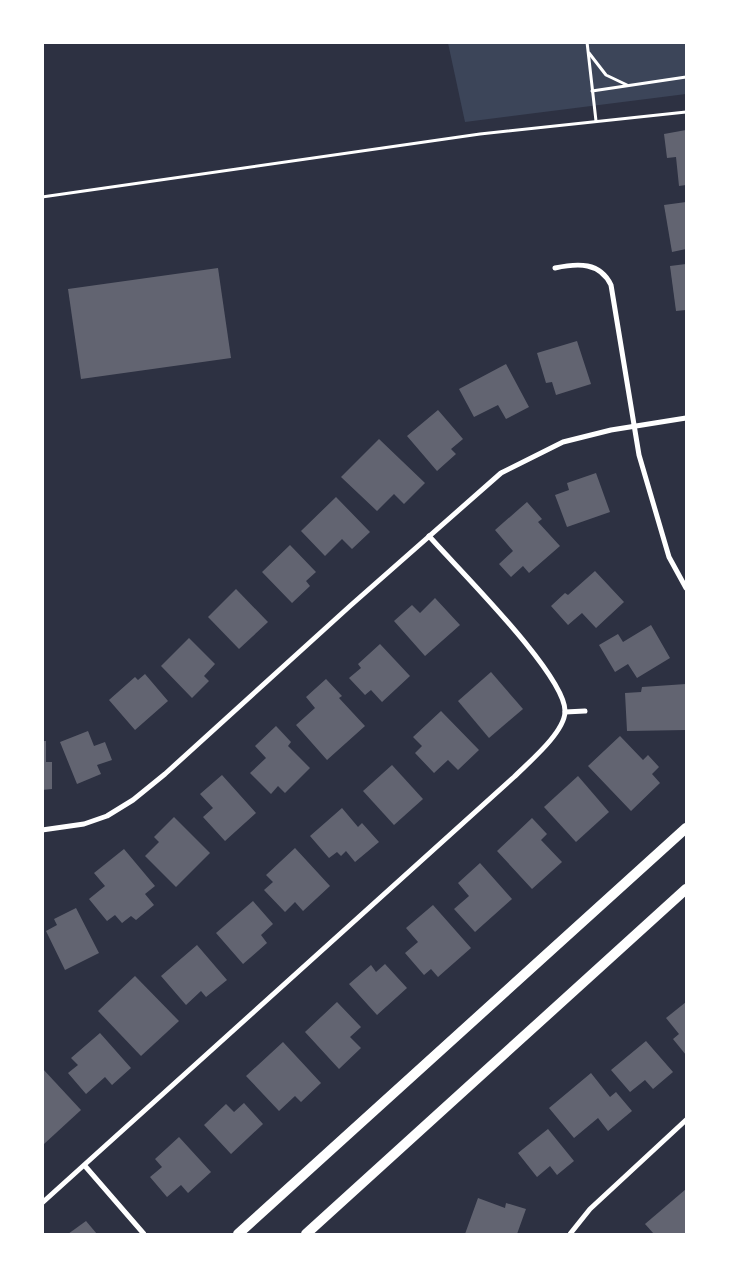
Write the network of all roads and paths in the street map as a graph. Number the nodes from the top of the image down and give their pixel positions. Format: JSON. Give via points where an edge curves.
{"nodes":[{"id":1,"x":587,"y":42,"type":"edge"},
{"id":2,"x":588,"y":53,"type":"junction"},
{"id":3,"x":686,"y":77,"type":"edge"},
{"id":4,"x":628,"y":85,"type":"junction"},
{"id":5,"x":592,"y":91,"type":"junction"},
{"id":6,"x":686,"y":112,"type":"edge"},
{"id":7,"x":596,"y":120,"type":"junction"},
{"id":8,"x":42,"y":197,"type":"edge"},
{"id":9,"x":555,"y":268,"type":"dead end"},
{"id":10,"x":686,"y":418,"type":"edge"},
{"id":11,"x":634,"y":426,"type":"junction"},
{"id":12,"x":429,"y":536,"type":"junction"},
{"id":13,"x":686,"y":588,"type":"edge"},
{"id":14,"x":585,"y":711,"type":"dead end"},
{"id":15,"x":565,"y":712,"type":"junction"},
{"id":16,"x":686,"y":828,"type":"edge"},
{"id":17,"x":42,"y":830,"type":"edge"},
{"id":18,"x":686,"y":889,"type":"edge"},
{"id":19,"x":686,"y":1120,"type":"edge"},
{"id":20,"x":85,"y":1166,"type":"junction"},
{"id":21,"x":42,"y":1203,"type":"edge"},
{"id":22,"x":144,"y":1234,"type":"edge"},
{"id":23,"x":238,"y":1234,"type":"edge"},
{"id":24,"x":306,"y":1234,"type":"edge"},
{"id":25,"x":570,"y":1234,"type":"edge"}],
"edges":[{"from":1,"to":2,"type":"path"},
{"from":2,"to":4,"type":"path","via":[[606,74]]},
{"from":2,"to":5,"type":"path"},
{"from":3,"to":4,"type":"path"},
{"from":4,"to":5,"type":"path"},
{"from":5,"to":7,"type":"path"},
{"from":6,"to":7,"type":"path"},
{"from":7,"to":8,"type":"path"},
{"from":9,"to":11,"type":"street","via":[[582,264],[607,277]]},
{"from":10,"to":11,"type":"street"},
{"from":11,"to":12,"type":"street","via":[[563,442],[519,462],[501,473]]},
{"from":11,"to":13,"type":"street","via":[[639,456],[669,557]]},
{"from":12,"to":15,"type":"street","via":[[533,652],[556,686]]},
{"from":12,"to":17,"type":"street","via":[[132,800],[107,816],[84,824]]},
{"from":14,"to":15,"type":"street"},
{"from":15,"to":20,"type":"street","via":[[551,740],[514,777]]},
{"from":16,"to":23,"type":"main road"},
{"from":18,"to":24,"type":"main road"},
{"from":19,"to":25,"type":"street","via":[[590,1209]]},
{"from":20,"to":21,"type":"street"},
{"from":20,"to":22,"type":"street"}]}
